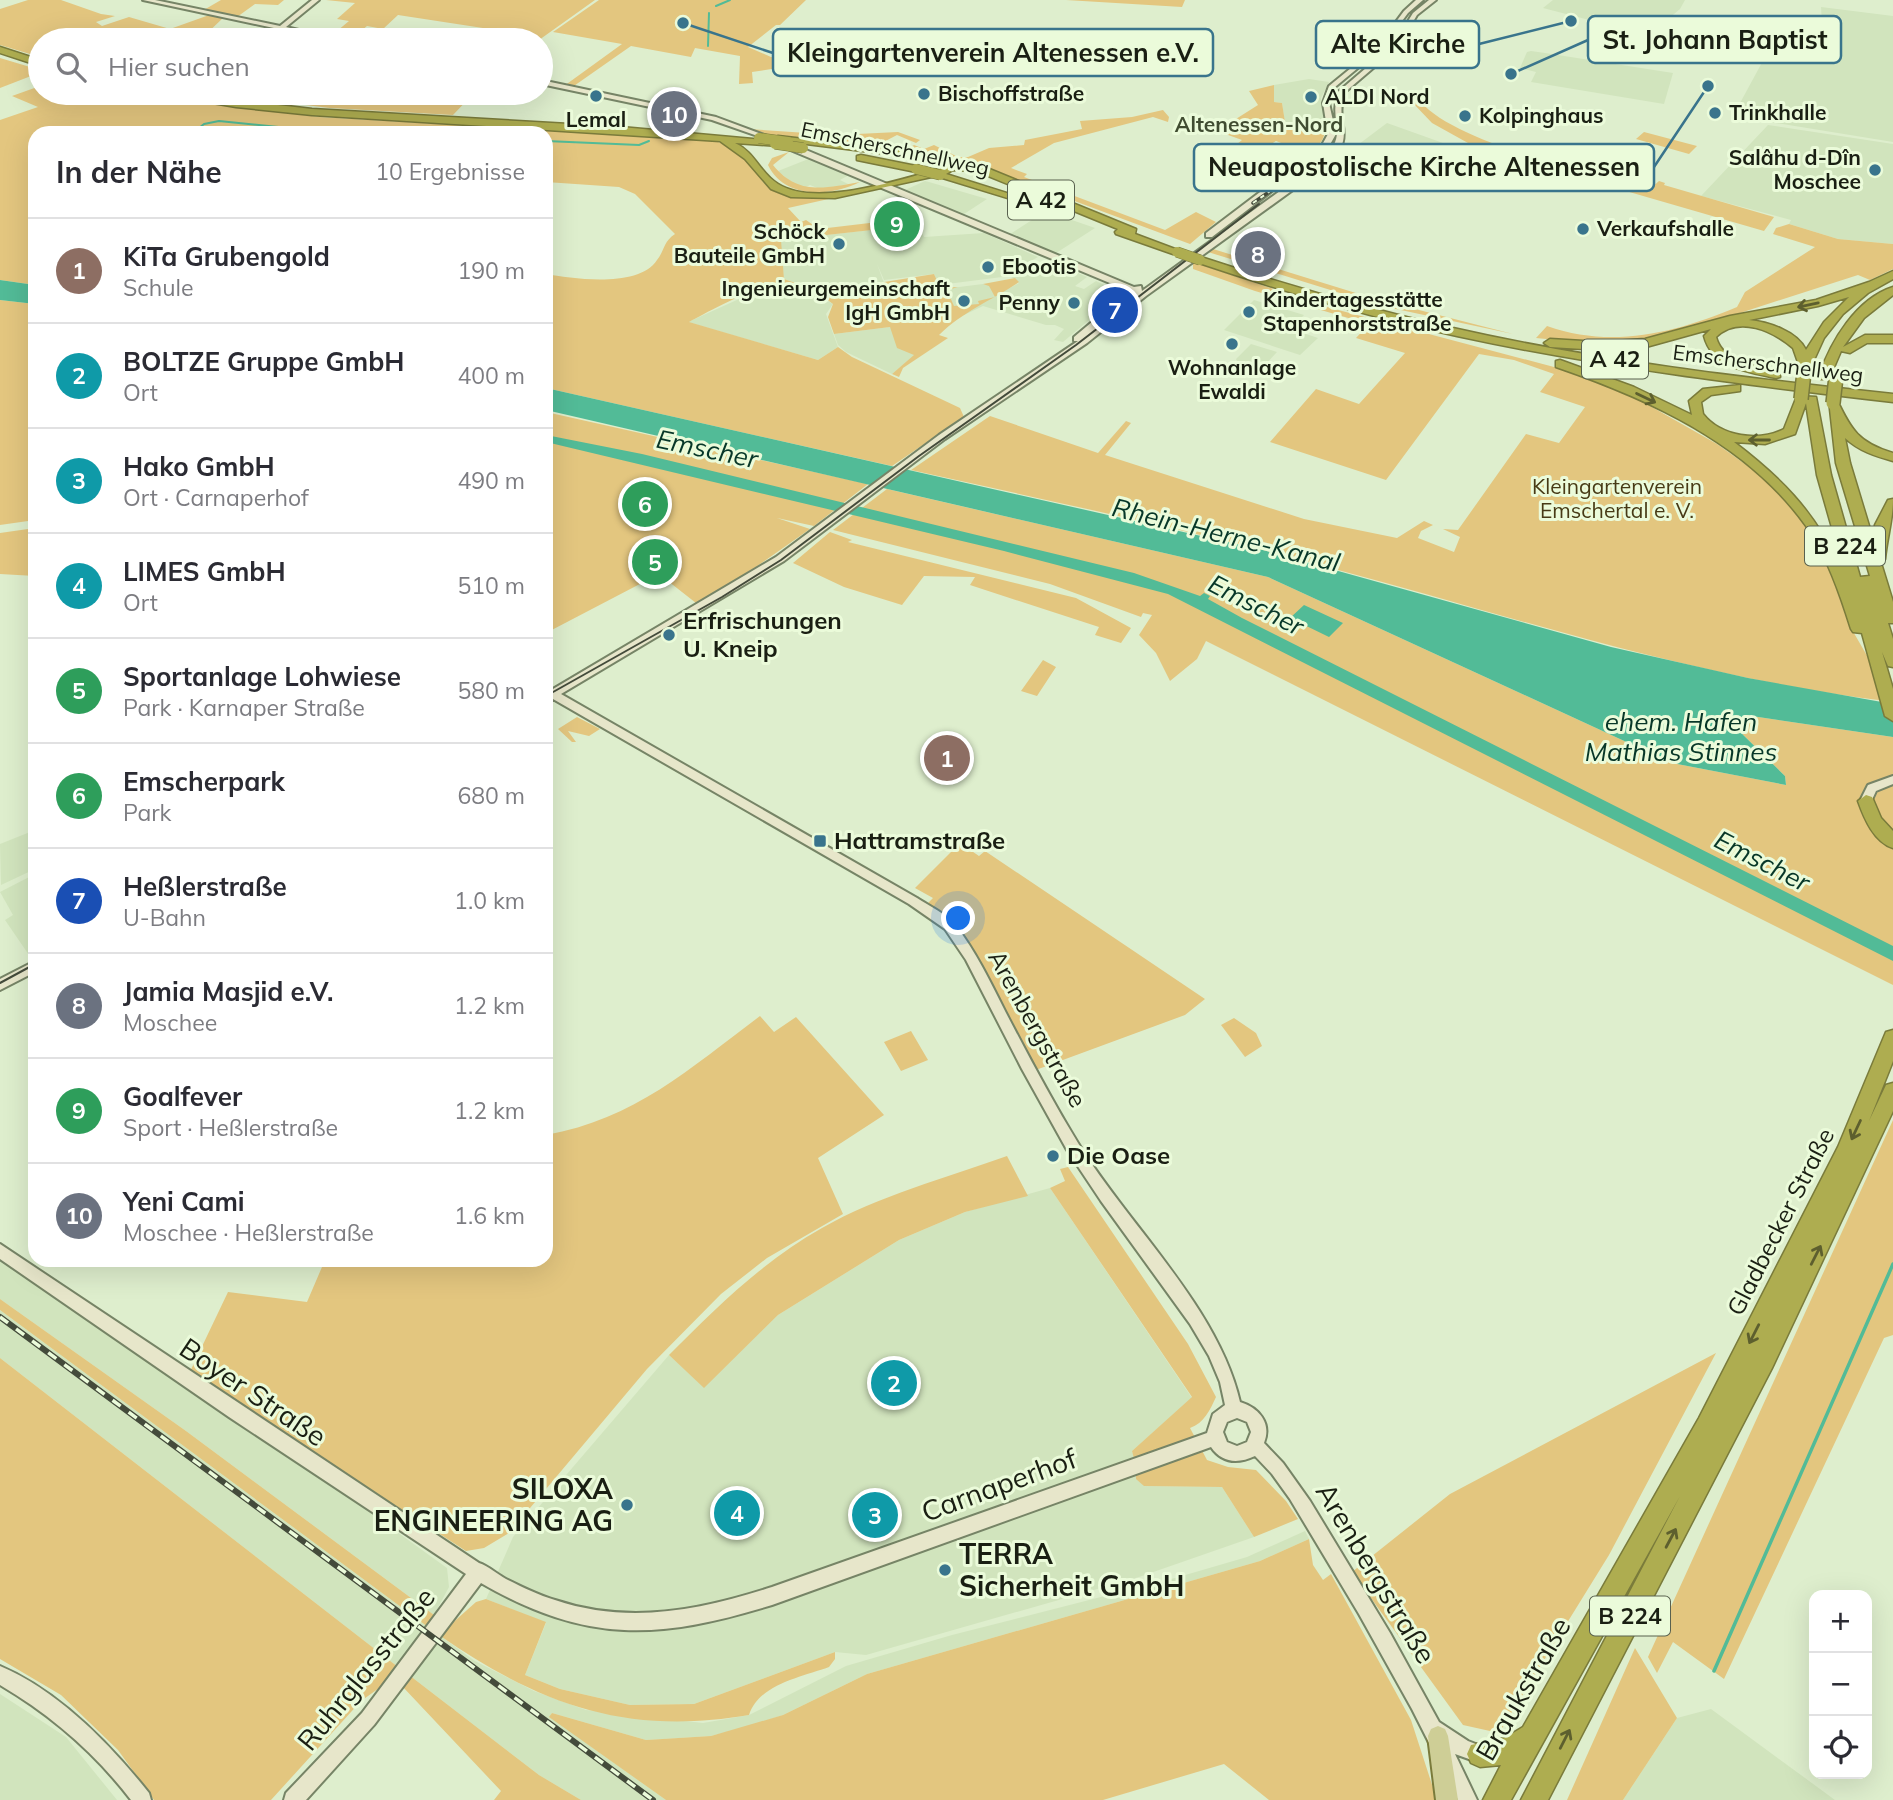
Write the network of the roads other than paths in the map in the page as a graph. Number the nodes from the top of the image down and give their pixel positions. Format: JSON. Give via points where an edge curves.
{"nodes":[{"id":1,"x":146,"y":0,"type":"edge"},
{"id":2,"x":316,"y":0,"type":"edge"},
{"id":3,"x":1420,"y":0,"type":"edge"},
{"id":4,"x":1433,"y":0,"type":"edge"},
{"id":5,"x":281,"y":28,"type":"joint"},
{"id":6,"x":0,"y":52,"type":"edge"},
{"id":7,"x":28,"y":60,"type":"edge"},
{"id":8,"x":553,"y":84,"type":"edge"},
{"id":9,"x":255,"y":105,"type":"edge"},
{"id":10,"x":280,"y":105,"type":"edge"},
{"id":11,"x":1331,"y":124,"type":"junction"},
{"id":12,"x":522,"y":126,"type":"edge"},
{"id":13,"x":1342,"y":126,"type":"junction"},
{"id":14,"x":553,"y":128,"type":"edge"},
{"id":15,"x":672,"y":134,"type":"junction"},
{"id":16,"x":1329,"y":141,"type":"junction"},
{"id":17,"x":783,"y":144,"type":"junction"},
{"id":18,"x":1341,"y":144,"type":"junction"},
{"id":19,"x":921,"y":168,"type":"junction"},
{"id":20,"x":947,"y":171,"type":"junction"},
{"id":21,"x":903,"y":180,"type":"junction"},
{"id":22,"x":876,"y":184,"type":"junction"},
{"id":23,"x":896,"y":192,"type":"junction"},
{"id":24,"x":1180,"y":250,"type":"junction"},
{"id":25,"x":1204,"y":260,"type":"junction"},
{"id":26,"x":1893,"y":274,"type":"edge"},
{"id":27,"x":1893,"y":282,"type":"edge"},
{"id":28,"x":1872,"y":285,"type":"junction"},
{"id":29,"x":1893,"y":290,"type":"edge"},
{"id":30,"x":1133,"y":291,"type":"junction"},
{"id":31,"x":1143,"y":294,"type":"junction"},
{"id":32,"x":1341,"y":300,"type":"junction"},
{"id":33,"x":1893,"y":300,"type":"edge"},
{"id":34,"x":1893,"y":339,"type":"edge"},
{"id":35,"x":1546,"y":342,"type":"junction"},
{"id":36,"x":1071,"y":347,"type":"junction"},
{"id":37,"x":1846,"y":350,"type":"junction"},
{"id":38,"x":1520,"y":353,"type":"junction"},
{"id":39,"x":1817,"y":373,"type":"junction"},
{"id":40,"x":1776,"y":374,"type":"junction"},
{"id":41,"x":1893,"y":387,"type":"edge"},
{"id":42,"x":1761,"y":389,"type":"junction"},
{"id":43,"x":1893,"y":396,"type":"edge"},
{"id":44,"x":1817,"y":401,"type":"junction"},
{"id":45,"x":1893,"y":405,"type":"edge"},
{"id":46,"x":1893,"y":457,"type":"edge"},
{"id":47,"x":911,"y":461,"type":"joint"},
{"id":48,"x":1893,"y":503,"type":"edge"},
{"id":49,"x":815,"y":534,"type":"joint"},
{"id":50,"x":1878,"y":573,"type":"junction"},
{"id":51,"x":1841,"y":578,"type":"junction"},
{"id":52,"x":1893,"y":626,"type":"edge"},
{"id":53,"x":1893,"y":662,"type":"edge"},
{"id":54,"x":553,"y":689,"type":"edge"},
{"id":55,"x":553,"y":695,"type":"edge"},
{"id":56,"x":1887,"y":695,"type":"junction"},
{"id":57,"x":1893,"y":716,"type":"edge"},
{"id":58,"x":1893,"y":780,"type":"edge"},
{"id":59,"x":1866,"y":801,"type":"joint"},
{"id":60,"x":1893,"y":842,"type":"edge"},
{"id":61,"x":28,"y":970,"type":"edge"},
{"id":62,"x":0,"y":985,"type":"edge"},
{"id":63,"x":1893,"y":1038,"type":"edge"},
{"id":64,"x":1893,"y":1091,"type":"edge"},
{"id":65,"x":0,"y":1251,"type":"edge"},
{"id":66,"x":1234,"y":1410,"type":"junction"},
{"id":67,"x":1716,"y":1429,"type":"junction"},
{"id":68,"x":1217,"y":1437,"type":"junction"},
{"id":69,"x":1256,"y":1446,"type":"junction"},
{"id":70,"x":479,"y":1571,"type":"junction"},
{"id":71,"x":0,"y":1675,"type":"edge"},
{"id":72,"x":1435,"y":1731,"type":"junction"},
{"id":73,"x":1528,"y":1738,"type":"junction"},
{"id":74,"x":1480,"y":1754,"type":"joint"},
{"id":75,"x":142,"y":1800,"type":"edge"},
{"id":76,"x":293,"y":1800,"type":"edge"},
{"id":77,"x":1447,"y":1800,"type":"edge"},
{"id":78,"x":1468,"y":1800,"type":"edge"},
{"id":79,"x":1496,"y":1800,"type":"edge"},
{"id":80,"x":1534,"y":1800,"type":"edge"}],
"edges":[{"from":1,"to":5,"type":"main road"},
{"from":2,"to":5,"type":"main road"},
{"from":3,"to":11,"type":"main road","via":[[1380,47],[1332,86],[1326,103]]},
{"from":4,"to":13,"type":"main road","via":[[1415,14],[1397,45],[1344,87],[1337,102]]},
{"from":6,"to":7,"type":"highway"},
{"from":8,"to":22,"type":"main road","via":[[724,120]]},
{"from":9,"to":12,"type":"highway","name":"Emscherschnellweg","number":"A 42","via":[[334,116]]},
{"from":10,"to":17,"type":"highway","name":"Emscherschnellweg","number":"A 42","bridge":true,"via":[[733,135]]},
{"from":11,"to":13,"type":"main road"},
{"from":11,"to":16,"type":"main road"},
{"from":13,"to":18,"type":"main road"},
{"from":14,"to":15,"type":"highway","name":"Emscherschnellweg","number":"A 42"},
{"from":15,"to":17,"type":"highway","name":"Emscherschnellweg","number":"A 42"},
{"from":15,"to":22,"type":"highway","via":[[740,149],[772,185],[790,193],[827,196]]},
{"from":16,"to":18,"type":"main road"},
{"from":16,"to":30,"type":"main road"},
{"from":17,"to":19,"type":"highway","name":"Emscherschnellweg","number":"A 42"},
{"from":17,"to":19,"type":"highway","name":"Emscherschnellweg","number":"A 42","bridge":true},
{"from":17,"to":20,"type":"highway","via":[[946,159]]},
{"from":17,"to":22,"type":"highway","via":[[769,158],[769,173],[798,192]]},
{"from":18,"to":31,"type":"main road","via":[[1323,164]]},
{"from":19,"to":20,"type":"highway","name":"Emscherschnellweg","number":"A 42","bridge":true},
{"from":20,"to":21,"type":"highway"},
{"from":20,"to":22,"type":"highway"},
{"from":20,"to":24,"type":"highway","name":"Emscherschnellweg","number":"A 42"},
{"from":20,"to":24,"type":"highway","name":"Emscherschnellweg","number":"A 42","via":[[978,168]]},
{"from":21,"to":22,"type":"highway"},
{"from":21,"to":23,"type":"highway","via":[[896,185]]},
{"from":22,"to":23,"type":"main road"},
{"from":23,"to":30,"type":"main road"},
{"from":24,"to":25,"type":"highway","name":"Emscherschnellweg","number":"A 42","bridge":true},
{"from":25,"to":32,"type":"highway","name":"Emscherschnellweg","number":"A 42"},
{"from":25,"to":38,"type":"highway","via":[[1223,272],[1357,314]]},
{"from":25,"to":43,"type":"highway","name":"Emscherschnellweg","number":"A 42","via":[[1370,313],[1508,345],[1660,371]]},
{"from":26,"to":28,"type":"highway"},
{"from":27,"to":39,"type":"highway","number":"B 224","via":[[1840,324]]},
{"from":28,"to":35,"type":"highway","one_way":true,"via":[[1818,303],[1646,343]]},
{"from":28,"to":39,"type":"highway","via":[[1829,321],[1813,347]]},
{"from":29,"to":39,"type":"highway","number":"B 224","via":[[1849,327]]},
{"from":30,"to":31,"type":"main road"},
{"from":30,"to":36,"type":"street"},
{"from":31,"to":36,"type":"main road"},
{"from":32,"to":35,"type":"highway"},
{"from":32,"to":43,"type":"highway","name":"Emscherschnellweg","number":"A 42","via":[[1494,338],[1587,355]]},
{"from":33,"to":37,"type":"highway","via":[[1867,321]]},
{"from":34,"to":37,"type":"highway","via":[[1865,339]]},
{"from":35,"to":40,"type":"highway"},
{"from":36,"to":47,"type":"main road","via":[[966,427]]},
{"from":37,"to":39,"type":"highway"},
{"from":38,"to":42,"type":"highway"},
{"from":38,"to":51,"type":"highway","one_way":true,"via":[[1628,389],[1737,451],[1804,514]]},
{"from":39,"to":40,"type":"highway","via":[[1799,347],[1771,329],[1732,324],[1710,337],[1714,350],[1723,357]]},
{"from":39,"to":44,"type":"highway","bridge":true},
{"from":39,"to":44,"type":"highway","number":"B 224"},
{"from":40,"to":41,"type":"highway"},
{"from":44,"to":42,"type":"highway","one_way":true,"via":[[1790,431],[1764,442],[1724,434],[1704,422],[1695,408],[1695,401],[1707,392]]},
{"from":42,"to":45,"type":"highway"},
{"from":44,"to":46,"type":"highway","via":[[1852,438]]},
{"from":44,"to":50,"type":"highway","via":[[1843,463]]},
{"from":44,"to":51,"type":"highway","via":[[1812,474]]},
{"from":44,"to":53,"type":"highway","number":"B 224","via":[[1835,477]]},
{"from":44,"to":56,"type":"highway","number":"B 224","via":[[1825,475]]},
{"from":47,"to":49,"type":"street"},
{"from":48,"to":50,"type":"highway","via":[[1878,540]]},
{"from":49,"to":54,"type":"main road","via":[[741,585]]},
{"from":50,"to":52,"type":"highway"},
{"from":51,"to":56,"type":"highway"},
{"from":55,"to":66,"type":"main road","name":"Arenbergstraße","via":[[949,926],[970,956],[1087,1170],[1204,1333],[1229,1384]]},
{"from":56,"to":57,"type":"highway","number":"B 224"},
{"from":58,"to":59,"type":"main road","via":[[1872,788]]},
{"from":59,"to":60,"type":"highway","via":[[1874,821]]},
{"from":61,"to":62,"type":"main road"},
{"from":63,"to":67,"type":"highway","name":"Gladbecker Straße","number":"B 224","one_way":true,"via":[[1847,1150]]},
{"from":67,"to":64,"type":"highway","name":"Gladbecker Straße","number":"B 224","one_way":true,"via":[[1819,1249]]},
{"from":65,"to":70,"type":"street","name":"Boyer Straße","via":[[186,1380]]},
{"from":66,"to":68,"type":"main road","via":[[1218,1418]]},
{"from":66,"to":69,"type":"main road","via":[[1256,1422],[1260,1435]]},
{"from":67,"to":73,"type":"highway","name":"Braukstraße","number":"B 224"},
{"from":80,"to":67,"type":"highway","number":"B 224","one_way":true},
{"from":68,"to":69,"type":"street","via":[[1235,1454]]},
{"from":68,"to":70,"type":"main road","name":"Carnaperhof","via":[[701,1618],[653,1624],[588,1618],[549,1607]]},
{"from":69,"to":72,"type":"main road","name":"Arenbergstraße","via":[[1295,1493]]},
{"from":70,"to":76,"type":"main road","name":"Ruhrglasstraße","via":[[368,1719]]},
{"from":71,"to":75,"type":"main road","via":[[61,1713],[95,1743]]},
{"from":72,"to":74,"type":"main road"},
{"from":72,"to":77,"type":"main road"},
{"from":72,"to":78,"type":"main road","name":"Arenbergstraße"},
{"from":73,"to":74,"type":"highway","via":[[1515,1749]]},
{"from":73,"to":79,"type":"highway","name":"Braukstraße","number":"B 224"}]}
